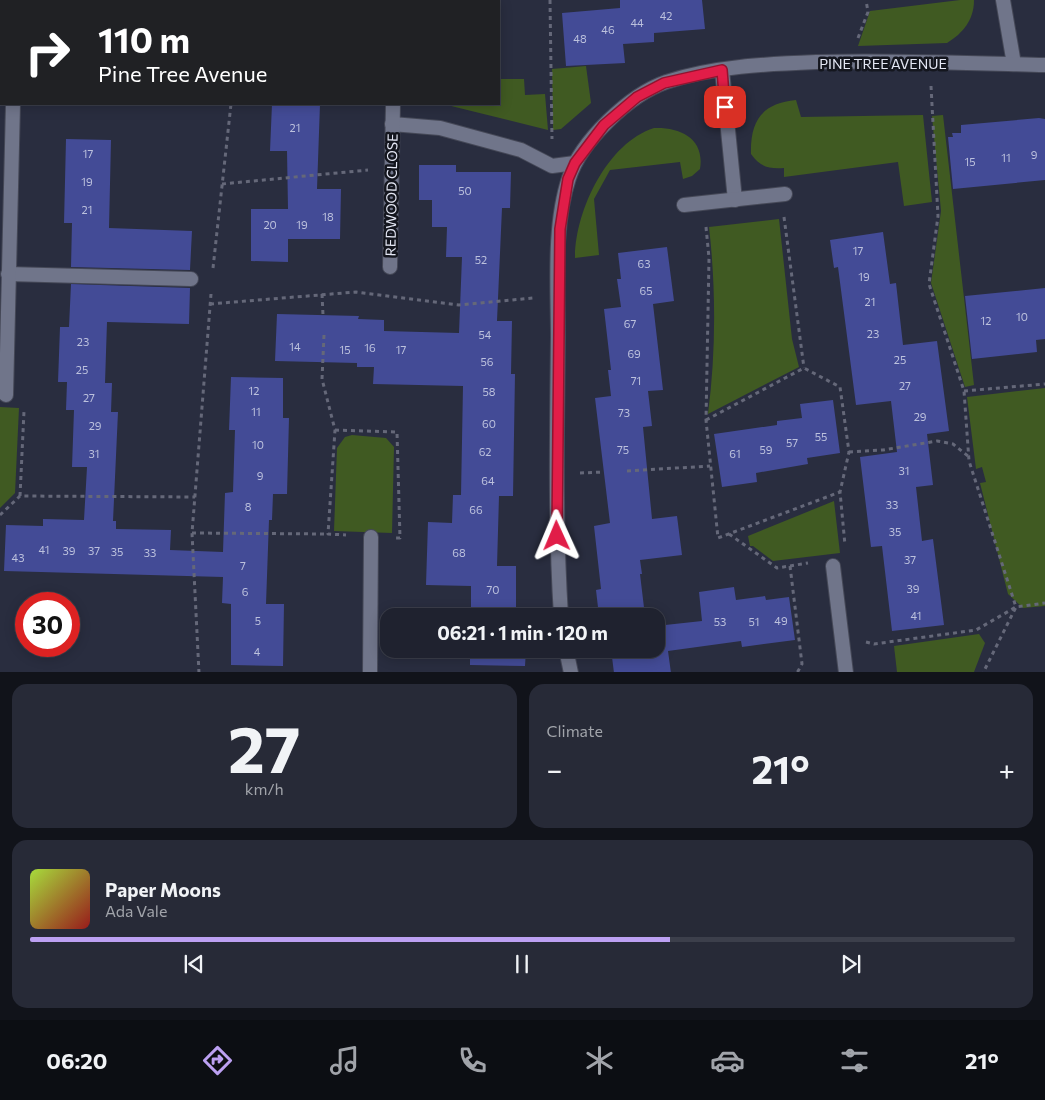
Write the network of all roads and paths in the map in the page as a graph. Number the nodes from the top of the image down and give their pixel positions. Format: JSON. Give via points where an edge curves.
{"nodes":[{"id":1,"x":550,"y":0,"type":"edge"},
{"id":2,"x":866,"y":0,"type":"edge"},
{"id":3,"x":1003,"y":0,"type":"edge"},
{"id":4,"x":863,"y":61,"type":"junction"},
{"id":5,"x":930,"y":63,"type":"junction"},
{"id":6,"x":1014,"y":64,"type":"junction"},
{"id":7,"x":1045,"y":65,"type":"edge"},
{"id":8,"x":722,"y":70,"type":"junction"},
{"id":9,"x":13,"y":105,"type":"edge"},
{"id":10,"x":231,"y":105,"type":"edge"},
{"id":11,"x":393,"y":105,"type":"edge"},
{"id":12,"x":392,"y":124,"type":"junction"},
{"id":13,"x":575,"y":163,"type":"junction"},
{"id":14,"x":552,"y":166,"type":"junction"},
{"id":15,"x":392,"y":167,"type":"junction"},
{"id":16,"x":5,"y":169,"type":"edge"},
{"id":17,"x":222,"y":184,"type":"junction"},
{"id":18,"x":785,"y":194,"type":"dead end"},
{"id":19,"x":734,"y":200,"type":"junction"},
{"id":20,"x":684,"y":206,"type":"dead end"},
{"id":21,"x":774,"y":217,"type":"dead end"},
{"id":22,"x":706,"y":222,"type":"dead end"},
{"id":23,"x":390,"y":267,"type":"dead end"},
{"id":24,"x":8,"y":274,"type":"junction"},
{"id":25,"x":213,"y":276,"type":"dead end"},
{"id":26,"x":190,"y":279,"type":"dead end"},
{"id":27,"x":212,"y":285,"type":"dead end"},
{"id":28,"x":322,"y":294,"type":"junction"},
{"id":29,"x":558,"y":296,"type":"junction"},
{"id":30,"x":210,"y":304,"type":"junction"},
{"id":31,"x":324,"y":315,"type":"dead end"},
{"id":32,"x":324,"y":335,"type":"dead end"},
{"id":33,"x":804,"y":368,"type":"junction"},
{"id":34,"x":1045,"y":384,"type":"edge"},
{"id":35,"x":964,"y":392,"type":"junction"},
{"id":36,"x":6,"y":395,"type":"dead end"},
{"id":37,"x":24,"y":405,"type":"dead end"},
{"id":38,"x":706,"y":420,"type":"junction"},
{"id":39,"x":334,"y":430,"type":"junction"},
{"id":40,"x":849,"y":452,"type":"junction"},
{"id":41,"x":968,"y":456,"type":"junction"},
{"id":42,"x":710,"y":466,"type":"junction"},
{"id":43,"x":627,"y":471,"type":"dead end"},
{"id":44,"x":840,"y":492,"type":"junction"},
{"id":45,"x":20,"y":496,"type":"junction"},
{"id":46,"x":194,"y":497,"type":"junction"},
{"id":47,"x":0,"y":515,"type":"edge"},
{"id":48,"x":192,"y":533,"type":"junction"},
{"id":49,"x":328,"y":534,"type":"junction"},
{"id":50,"x":729,"y":534,"type":"junction"},
{"id":51,"x":371,"y":537,"type":"junction"},
{"id":52,"x":845,"y":548,"type":"dead end"},
{"id":53,"x":815,"y":562,"type":"dead end"},
{"id":54,"x":790,"y":566,"type":"junction"},
{"id":55,"x":833,"y":566,"type":"dead end"},
{"id":56,"x":1045,"y":603,"type":"edge"},
{"id":57,"x":1016,"y":607,"type":"junction"},
{"id":58,"x":561,"y":608,"type":"edge"},
{"id":59,"x":842,"y":644,"type":"junction"},
{"id":60,"x":568,"y":658,"type":"edge"},
{"id":61,"x":199,"y":672,"type":"edge"},
{"id":62,"x":370,"y":672,"type":"edge"},
{"id":63,"x":571,"y":672,"type":"edge"},
{"id":64,"x":797,"y":672,"type":"edge"},
{"id":65,"x":846,"y":672,"type":"edge"},
{"id":66,"x":983,"y":672,"type":"edge"}],
"edges":[{"from":1,"to":14,"type":"path"},
{"from":2,"to":4,"type":"path","via":[[868,12],[855,46]]},
{"from":3,"to":6,"type":"street"},
{"from":4,"to":5,"type":"street","name":"PINE TREE AVENUE"},
{"from":4,"to":8,"type":"street","name":"PINE TREE AVENUE","via":[[786,63]]},
{"from":5,"to":6,"type":"street","name":"PINE TREE AVENUE"},
{"from":5,"to":35,"type":"path","via":[[938,216],[929,284]]},
{"from":6,"to":7,"type":"street","name":"PINE TREE AVENUE"},
{"from":8,"to":13,"type":"street","name":"PINE TREE AVENUE","via":[[664,83],[637,97],[604,125]]},
{"from":8,"to":19,"type":"street"},
{"from":9,"to":16,"type":"street"},
{"from":10,"to":17,"type":"path"},
{"from":11,"to":12,"type":"street","name":"REDWOOD CLOSE"},
{"from":12,"to":14,"type":"street","name":"REDWOOD CLOSE","via":[[440,128],[521,150]]},
{"from":12,"to":15,"type":"street","name":"REDWOOD CLOSE"},
{"from":13,"to":14,"type":"street"},
{"from":13,"to":29,"type":"street","name":"PINE TREE AVENUE","via":[[568,179],[560,229]]},
{"from":15,"to":17,"type":"path"},
{"from":15,"to":23,"type":"street","name":"REDWOOD CLOSE"},
{"from":16,"to":24,"type":"street"},
{"from":17,"to":25,"type":"path"},
{"from":18,"to":19,"type":"street"},
{"from":19,"to":20,"type":"street"},
{"from":21,"to":33,"type":"path","via":[[784,216]]},
{"from":22,"to":38,"type":"path","via":[[709,258]]},
{"from":24,"to":26,"type":"street"},
{"from":24,"to":36,"type":"street"},
{"from":27,"to":30,"type":"path"},
{"from":28,"to":29,"type":"path","via":[[356,292],[459,305]]},
{"from":28,"to":30,"type":"path"},
{"from":28,"to":31,"type":"path"},
{"from":29,"to":58,"type":"street","name":"PINE TREE AVENUE","via":[[557,518]]},
{"from":30,"to":46,"type":"path"},
{"from":32,"to":39,"type":"path","via":[[322,379]]},
{"from":33,"to":38,"type":"path"},
{"from":33,"to":40,"type":"path","via":[[840,387]]},
{"from":34,"to":35,"type":"path"},
{"from":35,"to":41,"type":"path"},
{"from":37,"to":45,"type":"path"},
{"from":38,"to":42,"type":"path"},
{"from":39,"to":49,"type":"path"},
{"from":39,"to":51,"type":"path","via":[[397,432],[400,538]]},
{"from":40,"to":41,"type":"path","via":[[937,441],[953,444]]},
{"from":40,"to":44,"type":"path"},
{"from":41,"to":57,"type":"path"},
{"from":42,"to":43,"type":"path"},
{"from":42,"to":50,"type":"path","via":[[718,538]]},
{"from":44,"to":50,"type":"path"},
{"from":44,"to":52,"type":"path"},
{"from":45,"to":46,"type":"path"},
{"from":45,"to":47,"type":"path"},
{"from":46,"to":48,"type":"path"},
{"from":48,"to":49,"type":"path"},
{"from":48,"to":61,"type":"path"},
{"from":49,"to":51,"type":"path"},
{"from":50,"to":54,"type":"path","via":[[777,568]]},
{"from":51,"to":62,"type":"street"},
{"from":53,"to":54,"type":"path"},
{"from":54,"to":64,"type":"path","via":[[802,664]]},
{"from":55,"to":59,"type":"street"},
{"from":56,"to":57,"type":"path"},
{"from":57,"to":59,"type":"path","via":[[976,630],[874,644],[863,641]]},
{"from":57,"to":66,"type":"path"},
{"from":59,"to":65,"type":"street"},
{"from":60,"to":63,"type":"street"}]}
